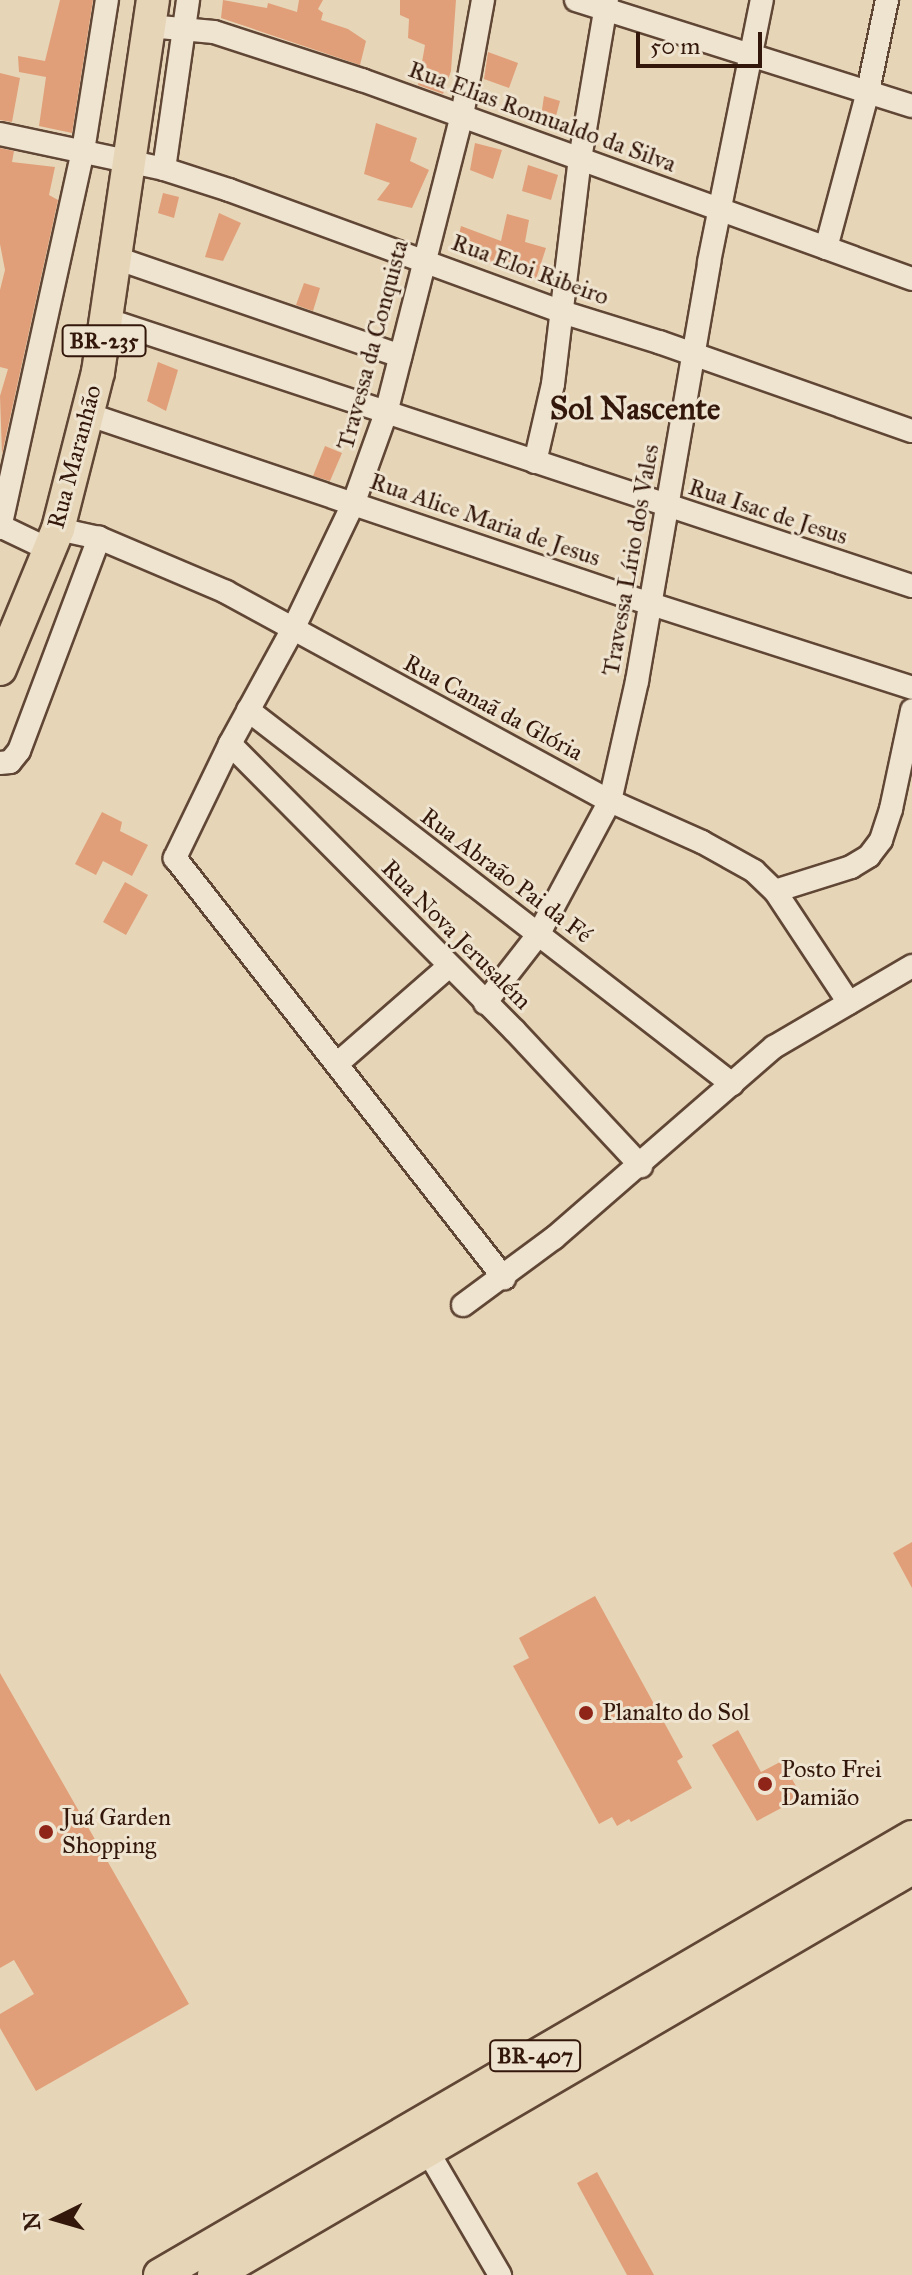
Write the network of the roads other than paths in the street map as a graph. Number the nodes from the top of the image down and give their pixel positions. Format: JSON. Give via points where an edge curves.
{"nodes":[{"id":1,"x":107,"y":0,"type":"edge"},
{"id":2,"x":188,"y":0,"type":"edge"},
{"id":3,"x":483,"y":0,"type":"edge"},
{"id":4,"x":576,"y":0,"type":"edge"},
{"id":5,"x":762,"y":0,"type":"edge"},
{"id":6,"x":887,"y":0,"type":"edge"},
{"id":7,"x":606,"y":4,"type":"edge"},
{"id":8,"x":151,"y":13,"type":"edge"},
{"id":9,"x":184,"y":27,"type":"junction"},
{"id":10,"x":750,"y":54,"type":"junction"},
{"id":11,"x":868,"y":91,"type":"junction"},
{"id":12,"x":912,"y":106,"type":"edge"},
{"id":13,"x":462,"y":115,"type":"junction"},
{"id":14,"x":0,"y":134,"type":"edge"},
{"id":15,"x":83,"y":151,"type":"junction"},
{"id":16,"x":580,"y":159,"type":"junction"},
{"id":17,"x":130,"y":162,"type":"junction"},
{"id":18,"x":164,"y":169,"type":"junction"},
{"id":19,"x":720,"y":209,"type":"junction"},
{"id":20,"x":826,"y":248,"type":"junction"},
{"id":21,"x":116,"y":258,"type":"junction"},
{"id":22,"x":424,"y":260,"type":"junction"},
{"id":23,"x":912,"y":279,"type":"edge"},
{"id":24,"x":562,"y":312,"type":"junction"},
{"id":25,"x":108,"y":320,"type":"junction"},
{"id":26,"x":694,"y":355,"type":"junction"},
{"id":27,"x":401,"y":356,"type":"junction"},
{"id":28,"x":386,"y":413,"type":"junction"},
{"id":29,"x":87,"y":414,"type":"junction"},
{"id":30,"x":912,"y":431,"type":"edge"},
{"id":31,"x":535,"y":462,"type":"junction"},
{"id":32,"x":354,"y":502,"type":"junction"},
{"id":33,"x":666,"y":506,"type":"junction"},
{"id":34,"x":0,"y":527,"type":"edge"},
{"id":35,"x":99,"y":538,"type":"junction"},
{"id":36,"x":53,"y":539,"type":"junction"},
{"id":37,"x":912,"y":586,"type":"edge"},
{"id":38,"x":650,"y":603,"type":"junction"},
{"id":39,"x":294,"y":627,"type":"junction"},
{"id":40,"x":0,"y":669,"type":"edge"},
{"id":41,"x":912,"y":688,"type":"edge"},
{"id":42,"x":248,"y":710,"type":"junction"},
{"id":43,"x":912,"y":710,"type":"edge"},
{"id":44,"x":230,"y":744,"type":"junction"},
{"id":45,"x":0,"y":763,"type":"edge"},
{"id":46,"x":610,"y":801,"type":"junction"},
{"id":47,"x":775,"y":891,"type":"junction"},
{"id":48,"x":538,"y":935,"type":"junction"},
{"id":49,"x":912,"y":966,"type":"edge"},
{"id":50,"x":448,"y":967,"type":"junction"},
{"id":51,"x":485,"y":1003,"type":"junction"},
{"id":52,"x":849,"y":1003,"type":"junction"},
{"id":53,"x":338,"y":1063,"type":"junction"},
{"id":54,"x":732,"y":1084,"type":"junction"},
{"id":55,"x":641,"y":1166,"type":"junction"},
{"id":56,"x":504,"y":1278,"type":"junction"},
{"id":57,"x":463,"y":1305,"type":"dead end"},
{"id":58,"x":912,"y":1837,"type":"edge"},
{"id":59,"x":912,"y":1868,"type":"edge"},
{"id":60,"x":427,"y":2150,"type":"junction"},
{"id":61,"x":160,"y":2275,"type":"edge"},
{"id":62,"x":214,"y":2275,"type":"edge"},
{"id":63,"x":500,"y":2275,"type":"edge"}],
"edges":[{"from":1,"to":15,"type":"street"},
{"from":2,"to":9,"type":"street"},
{"from":3,"to":13,"type":"street","name":"Travessa da Conquista"},
{"from":4,"to":7,"type":"street"},
{"from":5,"to":10,"type":"street","name":"Travessa Lírio dos Vales"},
{"from":6,"to":11,"type":"street"},
{"from":7,"to":10,"type":"street"},
{"from":7,"to":16,"type":"street"},
{"from":8,"to":9,"type":"street","name":"Rua Elias Romualdo da Silva"},
{"from":8,"to":17,"type":"highway","name":"Rua Maranhão","number":"BR-235"},
{"from":9,"to":13,"type":"street","name":"Rua Elias Romualdo da Silva","via":[[214,32]]},
{"from":9,"to":18,"type":"street"},
{"from":10,"to":11,"type":"street"},
{"from":10,"to":19,"type":"street","name":"Travessa Lírio dos Vales"},
{"from":11,"to":12,"type":"street"},
{"from":11,"to":20,"type":"street"},
{"from":13,"to":16,"type":"street","name":"Rua Elias Romualdo da Silva"},
{"from":13,"to":22,"type":"street","name":"Travessa da Conquista"},
{"from":14,"to":15,"type":"street","name":"Rua Eloi Ribeiro"},
{"from":15,"to":17,"type":"street","name":"Rua Eloi Ribeiro"},
{"from":15,"to":34,"type":"street"},
{"from":16,"to":19,"type":"street","name":"Rua Elias Romualdo da Silva"},
{"from":16,"to":24,"type":"street"},
{"from":17,"to":18,"type":"street","name":"Rua Eloi Ribeiro"},
{"from":17,"to":21,"type":"highway","name":"Rua Maranhão","number":"BR-235"},
{"from":18,"to":22,"type":"street","name":"Rua Eloi Ribeiro"},
{"from":19,"to":20,"type":"street","name":"Rua Elias Romualdo da Silva"},
{"from":19,"to":26,"type":"street","name":"Travessa Lírio dos Vales"},
{"from":20,"to":23,"type":"street","name":"Rua Elias Romualdo da Silva"},
{"from":21,"to":25,"type":"highway","name":"Rua Maranhão","number":"BR-235"},
{"from":21,"to":27,"type":"street"},
{"from":22,"to":24,"type":"street","name":"Rua Eloi Ribeiro"},
{"from":22,"to":27,"type":"street","name":"Travessa da Conquista"},
{"from":24,"to":26,"type":"street","name":"Rua Eloi Ribeiro"},
{"from":24,"to":31,"type":"street"},
{"from":25,"to":28,"type":"street","name":"Rua Isac de Jesus"},
{"from":25,"to":29,"type":"highway","name":"Rua Maranhão","number":"BR-235"},
{"from":26,"to":30,"type":"street","name":"Rua Eloi Ribeiro"},
{"from":26,"to":33,"type":"street","name":"Travessa Lírio dos Vales"},
{"from":27,"to":28,"type":"street","name":"Travessa da Conquista"},
{"from":28,"to":31,"type":"street","name":"Rua Isac de Jesus"},
{"from":28,"to":32,"type":"street","name":"Travessa da Conquista"},
{"from":29,"to":32,"type":"street","name":"Rua Alice Maria de Jesus"},
{"from":29,"to":36,"type":"highway","name":"Rua Maranhão","number":"BR-235"},
{"from":31,"to":33,"type":"street","name":"Rua Isac de Jesus"},
{"from":32,"to":38,"type":"street","name":"Rua Alice Maria de Jesus"},
{"from":32,"to":39,"type":"street","name":"Travessa da Conquista"},
{"from":33,"to":37,"type":"street","name":"Rua Isac de Jesus"},
{"from":33,"to":38,"type":"street","name":"Travessa Lírio dos Vales"},
{"from":34,"to":36,"type":"street","name":"Rua Canaã da Glória"},
{"from":35,"to":36,"type":"street","name":"Rua Canaã da Glória"},
{"from":35,"to":39,"type":"street","name":"Rua Canaã da Glória"},
{"from":35,"to":45,"type":"street","via":[[19,751],[10,762]]},
{"from":36,"to":40,"type":"highway","name":"Rua Maranhão","number":"BR-235"},
{"from":38,"to":41,"type":"street","name":"Rua Alice Maria de Jesus"},
{"from":38,"to":46,"type":"street","name":"Travessa Lírio dos Vales"},
{"from":39,"to":42,"type":"street","name":"Travessa da Conquista"},
{"from":39,"to":46,"type":"street","name":"Rua Canaã da Glória"},
{"from":42,"to":44,"type":"street","name":"Travessa da Conquista"},
{"from":42,"to":48,"type":"street","name":"Rua Abraão Pai da Fé"},
{"from":43,"to":47,"type":"street","via":[[891,809],[881,840],[869,856],[851,867]]},
{"from":44,"to":50,"type":"street","name":"Rua Nova Jerusalém"},
{"from":44,"to":53,"type":"street","name":"Travessa da Conquista","via":[[175,858]]},
{"from":46,"to":47,"type":"street","name":"Rua Canaã da Glória","via":[[724,853]]},
{"from":46,"to":48,"type":"street","name":"Travessa Lírio dos Vales"},
{"from":47,"to":52,"type":"street","name":"Rua Canaã da Glória"},
{"from":48,"to":51,"type":"street","name":"Travessa Lírio dos Vales"},
{"from":48,"to":54,"type":"street","name":"Rua Abraão Pai da Fé"},
{"from":49,"to":52,"type":"street"},
{"from":50,"to":51,"type":"street","name":"Rua Nova Jerusalém"},
{"from":50,"to":53,"type":"street"},
{"from":51,"to":55,"type":"street","name":"Rua Nova Jerusalém"},
{"from":52,"to":54,"type":"street","via":[[774,1047]]},
{"from":53,"to":56,"type":"street"},
{"from":54,"to":55,"type":"street"},
{"from":55,"to":56,"type":"street"},
{"from":56,"to":57,"type":"street"},
{"from":58,"to":61,"type":"highway","number":"BR-407"},
{"from":59,"to":60,"type":"highway","number":"BR-407"},
{"from":60,"to":62,"type":"highway","number":"BR-407"},
{"from":60,"to":63,"type":"street"}]}
